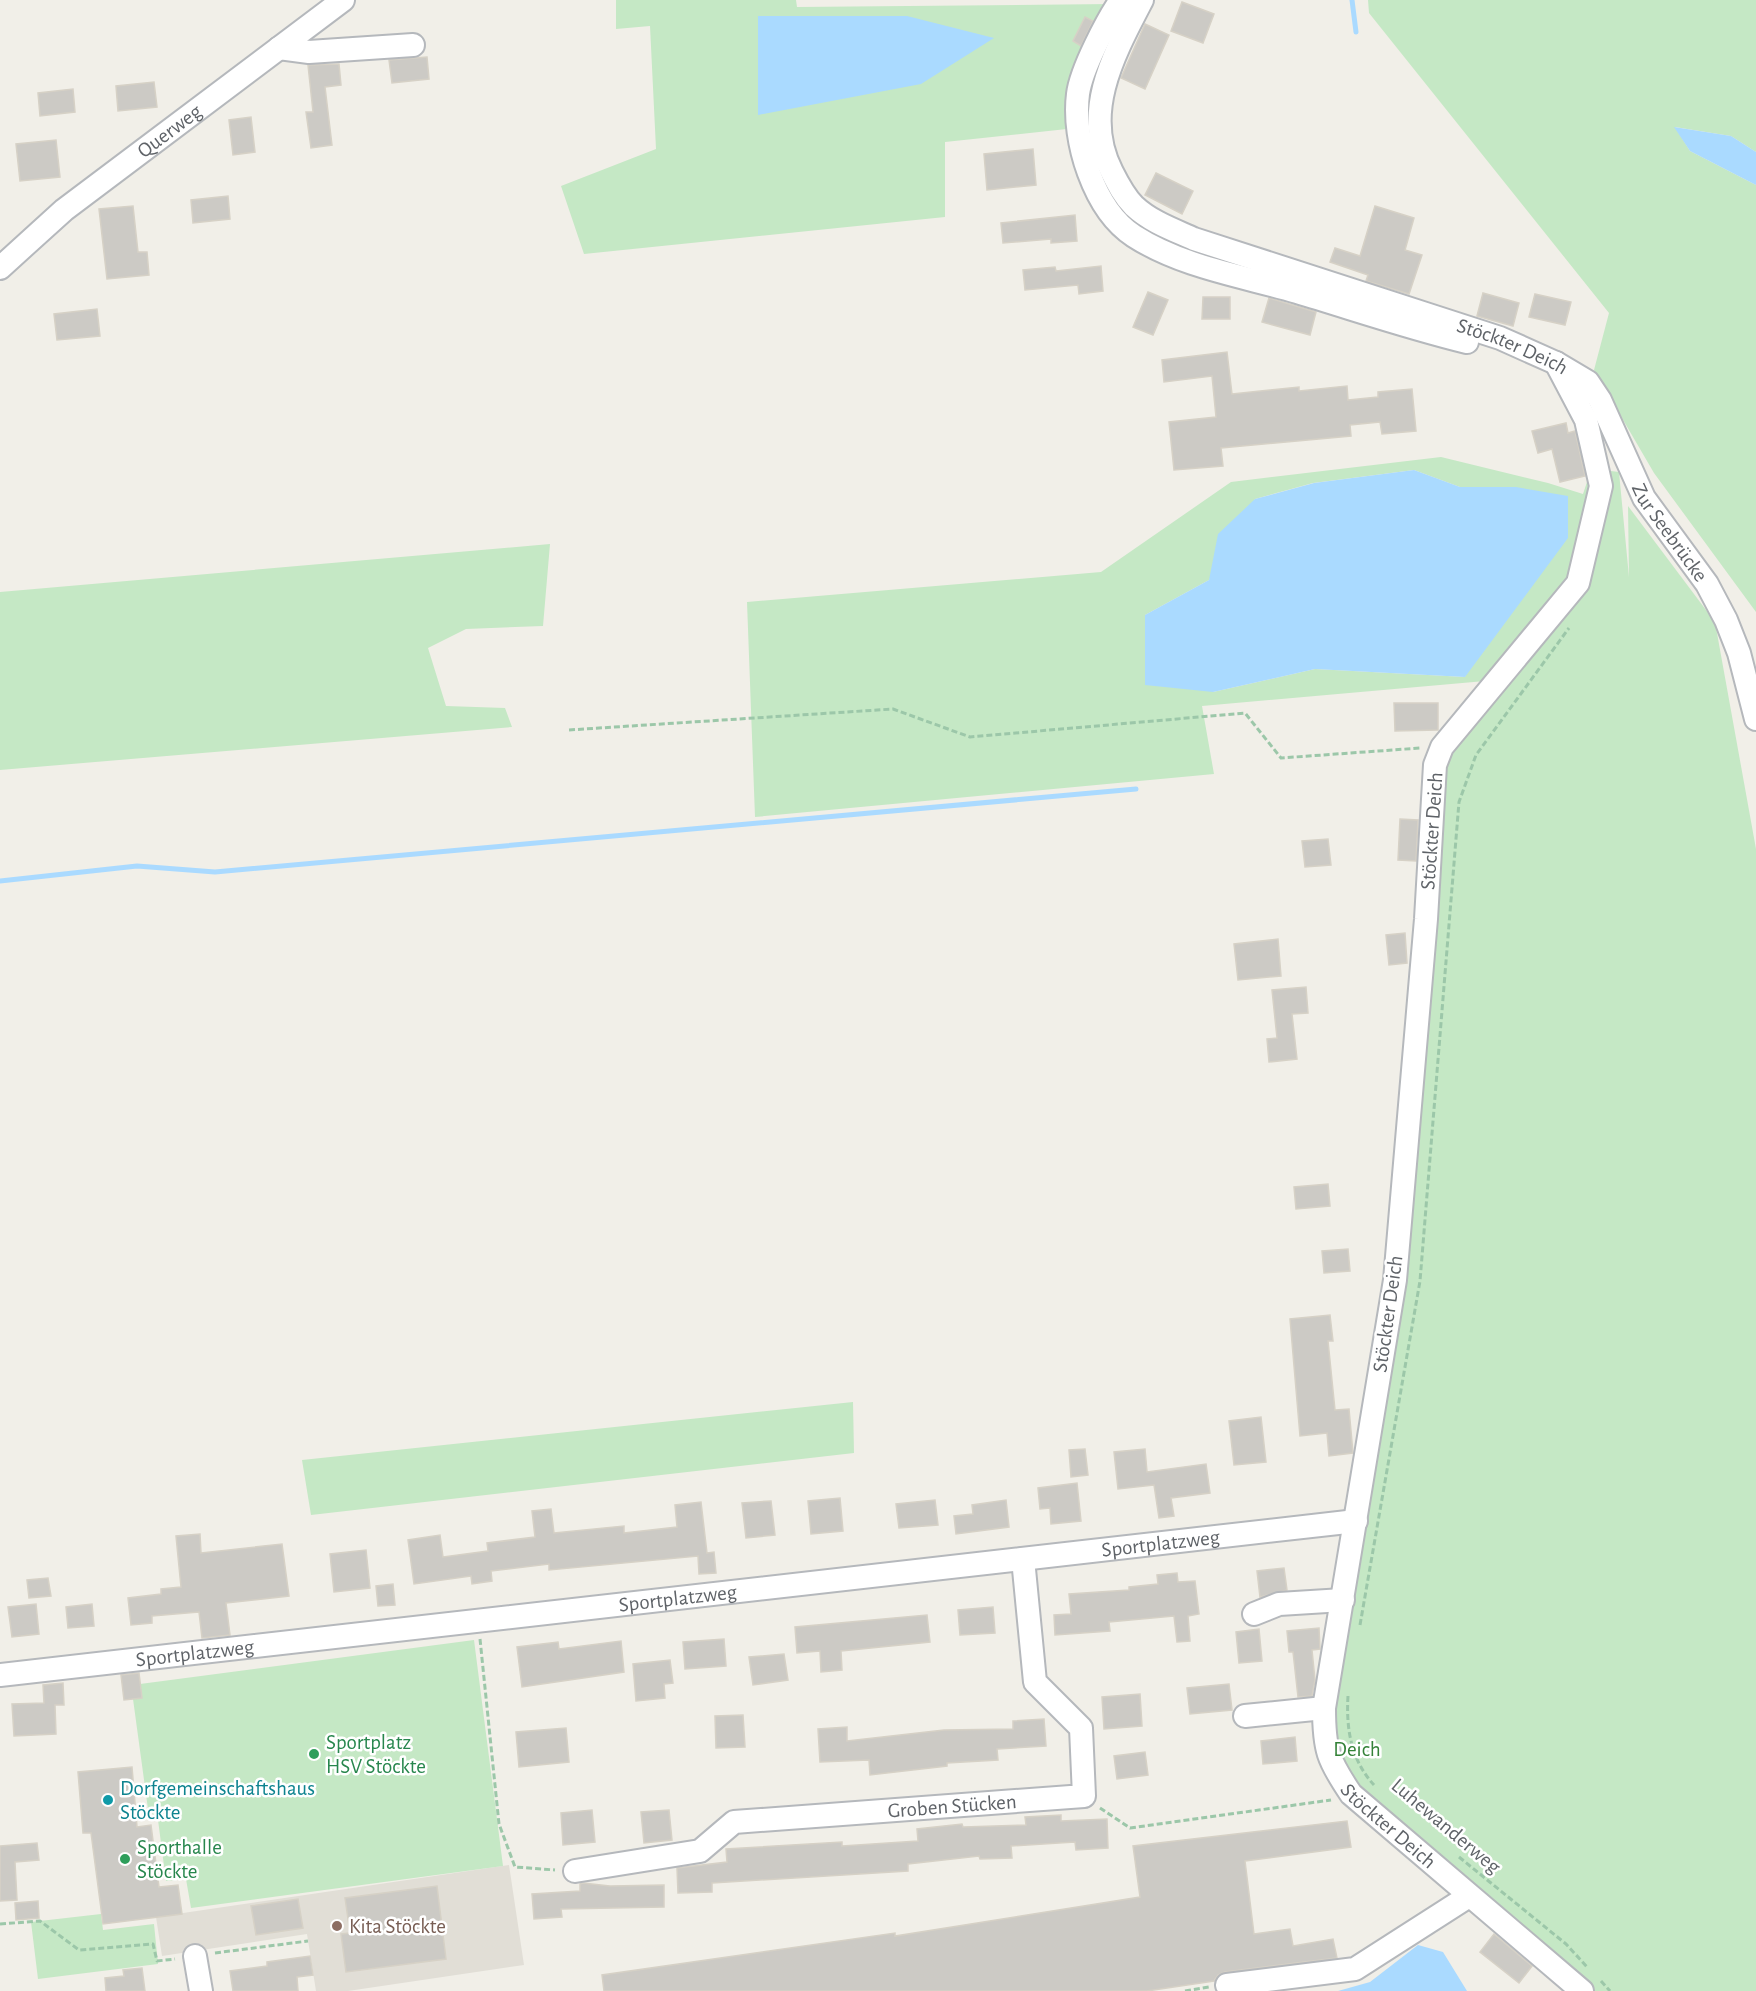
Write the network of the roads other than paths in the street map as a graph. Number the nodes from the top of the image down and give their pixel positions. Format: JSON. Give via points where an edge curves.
{"nodes":[{"id":1,"x":343,"y":0,"type":"edge"},
{"id":2,"x":1121,"y":0,"type":"edge"},
{"id":3,"x":1142,"y":0,"type":"edge"},
{"id":4,"x":413,"y":45,"type":"dead end"},
{"id":5,"x":279,"y":48,"type":"junction"},
{"id":6,"x":0,"y":268,"type":"edge"},
{"id":7,"x":1500,"y":338,"type":"junction"},
{"id":8,"x":1556,"y":363,"type":"junction"},
{"id":9,"x":1756,"y":719,"type":"edge"},
{"id":10,"x":1356,"y":1521,"type":"junction"},
{"id":11,"x":1023,"y":1559,"type":"junction"},
{"id":12,"x":1343,"y":1600,"type":"junction"},
{"id":13,"x":1254,"y":1614,"type":"dead end"},
{"id":14,"x":0,"y":1675,"type":"edge"},
{"id":15,"x":1324,"y":1708,"type":"junction"},
{"id":16,"x":1245,"y":1716,"type":"dead end"},
{"id":17,"x":575,"y":1872,"type":"road end"},
{"id":18,"x":1469,"y":1896,"type":"junction"},
{"id":19,"x":195,"y":1956,"type":"road end"},
{"id":20,"x":1227,"y":1984,"type":"dead end"},
{"id":21,"x":201,"y":1991,"type":"edge"},
{"id":22,"x":1582,"y":1991,"type":"edge"}],
"edges":[{"from":1,"to":5,"type":"street","name":"Querweg"},
{"from":2,"to":7,"type":"street","via":[[1108,19],[1078,94],[1079,129],[1082,157],[1107,210],[1133,236],[1183,259],[1413,329],[1481,346]]},
{"from":3,"to":7,"type":"street","name":"Stöckter Deich","via":[[1112,59],[1098,123],[1103,154],[1120,189],[1134,206],[1150,218],[1211,245]]},
{"from":4,"to":5,"type":"street","via":[[309,52]]},
{"from":5,"to":6,"type":"street","name":"Querweg","via":[[64,210]]},
{"from":7,"to":8,"type":"street","name":"Stöckter Deich"},
{"from":8,"to":9,"type":"street","name":"Zur Seebrücke","via":[[1594,389],[1644,498],[1707,584],[1739,653]]},
{"from":8,"to":10,"type":"street","name":"Stöckter Deich","via":[[1586,420],[1601,486],[1578,583],[1442,747],[1435,765],[1395,1280]]},
{"from":10,"to":11,"type":"street","name":"Sportplatzweg"},
{"from":10,"to":12,"type":"street","name":"Stöckter Deich"},
{"from":11,"to":14,"type":"street","name":"Sportplatzweg"},
{"from":11,"to":17,"type":"street","name":"Groben Stücken","via":[[1035,1682],[1081,1728],[1083,1796],[734,1822],[700,1851]]},
{"from":12,"to":13,"type":"street","via":[[1279,1604]]},
{"from":12,"to":15,"type":"street","name":"Stöckter Deich"},
{"from":15,"to":16,"type":"street"},
{"from":15,"to":18,"type":"street","name":"Stöckter Deich","via":[[1330,1763],[1351,1794]]},
{"from":18,"to":20,"type":"street","via":[[1355,1969]]},
{"from":18,"to":22,"type":"street","name":"Stöckter Deich"},
{"from":19,"to":21,"type":"street"}]}
